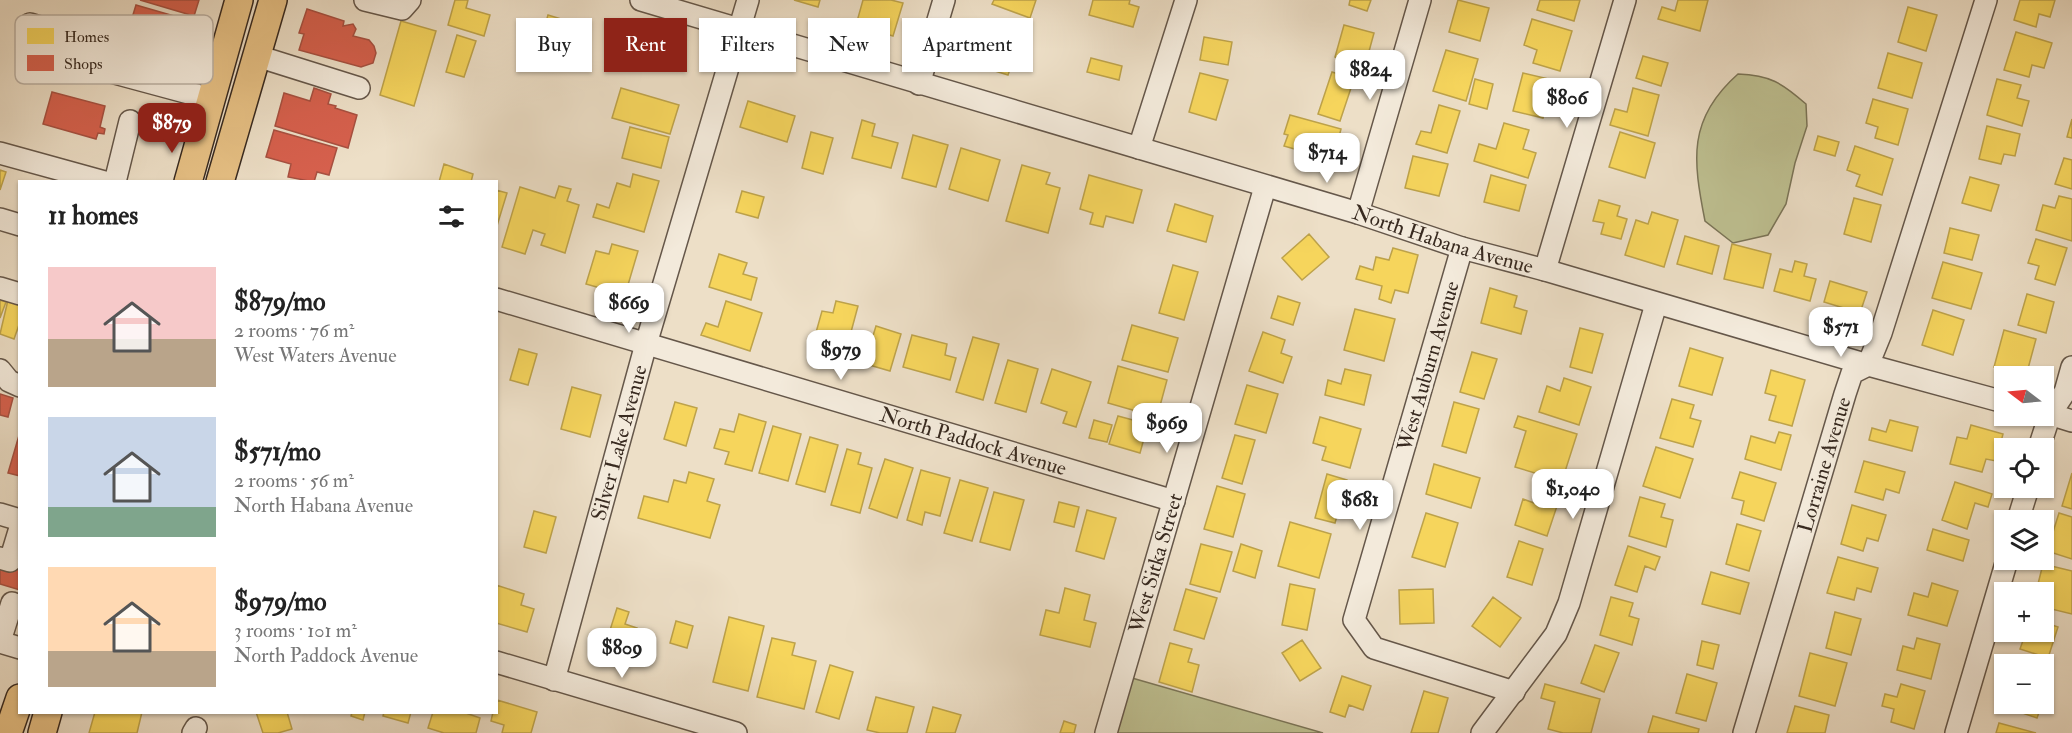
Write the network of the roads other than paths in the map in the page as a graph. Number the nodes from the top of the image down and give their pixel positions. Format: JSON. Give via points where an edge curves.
{"nodes":[{"id":1,"x":239,"y":0,"type":"edge"},
{"id":2,"x":273,"y":0,"type":"edge"},
{"id":3,"x":365,"y":0,"type":"edge"},
{"id":4,"x":410,"y":0,"type":"edge"},
{"id":5,"x":641,"y":0,"type":"edge"},
{"id":6,"x":748,"y":0,"type":"edge"},
{"id":7,"x":944,"y":0,"type":"edge"},
{"id":8,"x":1186,"y":0,"type":"edge"},
{"id":9,"x":1420,"y":0,"type":"edge"},
{"id":10,"x":1625,"y":0,"type":"edge"},
{"id":11,"x":1986,"y":0,"type":"edge"},
{"id":12,"x":699,"y":18,"type":"edge"},
{"id":13,"x":743,"y":18,"type":"edge"},
{"id":14,"x":796,"y":48,"type":"edge"},
{"id":15,"x":257,"y":56,"type":"junction"},
{"id":16,"x":728,"y":72,"type":"edge"},
{"id":17,"x":155,"y":84,"type":"edge"},
{"id":18,"x":919,"y":84,"type":"junction"},
{"id":19,"x":358,"y":88,"type":"dead end"},
{"id":20,"x":211,"y":99,"type":"junction"},
{"id":21,"x":130,"y":121,"type":"dead end"},
{"id":22,"x":1139,"y":148,"type":"junction"},
{"id":23,"x":0,"y":153,"type":"edge"},
{"id":24,"x":98,"y":180,"type":"edge"},
{"id":25,"x":115,"y":180,"type":"edge"},
{"id":26,"x":189,"y":180,"type":"edge"},
{"id":27,"x":221,"y":180,"type":"edge"},
{"id":28,"x":1265,"y":187,"type":"junction"},
{"id":29,"x":1358,"y":213,"type":"junction"},
{"id":30,"x":0,"y":219,"type":"edge"},
{"id":31,"x":18,"y":224,"type":"edge"},
{"id":32,"x":1462,"y":248,"type":"junction"},
{"id":33,"x":1545,"y":270,"type":"junction"},
{"id":34,"x":0,"y":288,"type":"edge"},
{"id":35,"x":18,"y":293,"type":"edge"},
{"id":36,"x":498,"y":300,"type":"edge"},
{"id":37,"x":1656,"y":304,"type":"junction"},
{"id":38,"x":646,"y":344,"type":"junction"},
{"id":39,"x":1868,"y":365,"type":"junction"},
{"id":40,"x":2072,"y":367,"type":"edge"},
{"id":41,"x":0,"y":370,"type":"edge"},
{"id":42,"x":18,"y":385,"type":"edge"},
{"id":43,"x":1994,"y":399,"type":"edge"},
{"id":44,"x":2054,"y":404,"type":"edge"},
{"id":45,"x":2054,"y":415,"type":"edge"},
{"id":46,"x":2072,"y":421,"type":"edge"},
{"id":47,"x":1174,"y":501,"type":"junction"},
{"id":48,"x":0,"y":514,"type":"edge"},
{"id":49,"x":18,"y":519,"type":"edge"},
{"id":50,"x":18,"y":535,"type":"edge"},
{"id":51,"x":0,"y":558,"type":"edge"},
{"id":52,"x":2004,"y":570,"type":"edge"},
{"id":53,"x":10,"y":603,"type":"edge"},
{"id":54,"x":0,"y":641,"type":"edge"},
{"id":55,"x":18,"y":647,"type":"edge"},
{"id":56,"x":498,"y":663,"type":"edge"},
{"id":57,"x":554,"y":680,"type":"junction"},
{"id":58,"x":1514,"y":692,"type":"junction"},
{"id":59,"x":18,"y":704,"type":"edge"},
{"id":60,"x":47,"y":714,"type":"edge"},
{"id":61,"x":8,"y":733,"type":"edge"},
{"id":62,"x":42,"y":733,"type":"edge"},
{"id":63,"x":736,"y":733,"type":"edge"},
{"id":64,"x":1106,"y":733,"type":"edge"},
{"id":65,"x":1482,"y":733,"type":"edge"},
{"id":66,"x":1744,"y":733,"type":"edge"},
{"id":67,"x":1956,"y":733,"type":"edge"}],
"edges":[{"from":1,"to":20,"type":"main road"},
{"from":2,"to":15,"type":"main road"},
{"from":3,"to":4,"type":"street","via":[[402,9]]},
{"from":5,"to":12,"type":"street","name":"North Habana Avenue"},
{"from":6,"to":13,"type":"street","name":"Silver Lake Avenue"},
{"from":7,"to":18,"type":"street"},
{"from":8,"to":22,"type":"street"},
{"from":9,"to":29,"type":"street"},
{"from":10,"to":33,"type":"street"},
{"from":11,"to":39,"type":"street","name":"Lorraine Avenue"},
{"from":14,"to":18,"type":"street","name":"North Habana Avenue"},
{"from":15,"to":19,"type":"street"},
{"from":15,"to":27,"type":"main road"},
{"from":16,"to":38,"type":"street","name":"Silver Lake Avenue"},
{"from":17,"to":20,"type":"street"},
{"from":18,"to":22,"type":"street","name":"North Habana Avenue"},
{"from":20,"to":26,"type":"main road"},
{"from":21,"to":25,"type":"street"},
{"from":22,"to":28,"type":"street","name":"North Habana Avenue"},
{"from":23,"to":24,"type":"street"},
{"from":28,"to":29,"type":"street","name":"North Habana Avenue"},
{"from":28,"to":47,"type":"street","name":"West Sitka Street"},
{"from":29,"to":32,"type":"street","name":"North Habana Avenue"},
{"from":30,"to":31,"type":"street"},
{"from":32,"to":33,"type":"street","name":"North Habana Avenue"},
{"from":32,"to":58,"type":"street","name":"West Auburn Avenue","via":[[1354,620],[1374,648]]},
{"from":33,"to":37,"type":"street","name":"North Habana Avenue"},
{"from":34,"to":35,"type":"street"},
{"from":36,"to":38,"type":"street","name":"North Paddock Avenue"},
{"from":37,"to":39,"type":"street","name":"North Habana Avenue"},
{"from":37,"to":58,"type":"street","via":[[1569,603],[1556,634]]},
{"from":38,"to":47,"type":"street","name":"North Paddock Avenue"},
{"from":38,"to":57,"type":"street","name":"Silver Lake Avenue"},
{"from":39,"to":43,"type":"street","name":"North Habana Avenue"},
{"from":39,"to":66,"type":"street","name":"Lorraine Avenue","via":[[1852,374],[1845,394]]},
{"from":40,"to":44,"type":"street","via":[[2065,392]]},
{"from":41,"to":42,"type":"street"},
{"from":45,"to":46,"type":"street"},
{"from":47,"to":64,"type":"street","name":"West Sitka Street"},
{"from":48,"to":49,"type":"street"},
{"from":50,"to":51,"type":"street","via":[[10,561]]},
{"from":52,"to":67,"type":"street"},
{"from":53,"to":54,"type":"street"},
{"from":54,"to":55,"type":"street"},
{"from":56,"to":57,"type":"street"},
{"from":57,"to":63,"type":"street"},
{"from":58,"to":65,"type":"street"},
{"from":59,"to":61,"type":"main road"},
{"from":60,"to":62,"type":"main road"}]}
